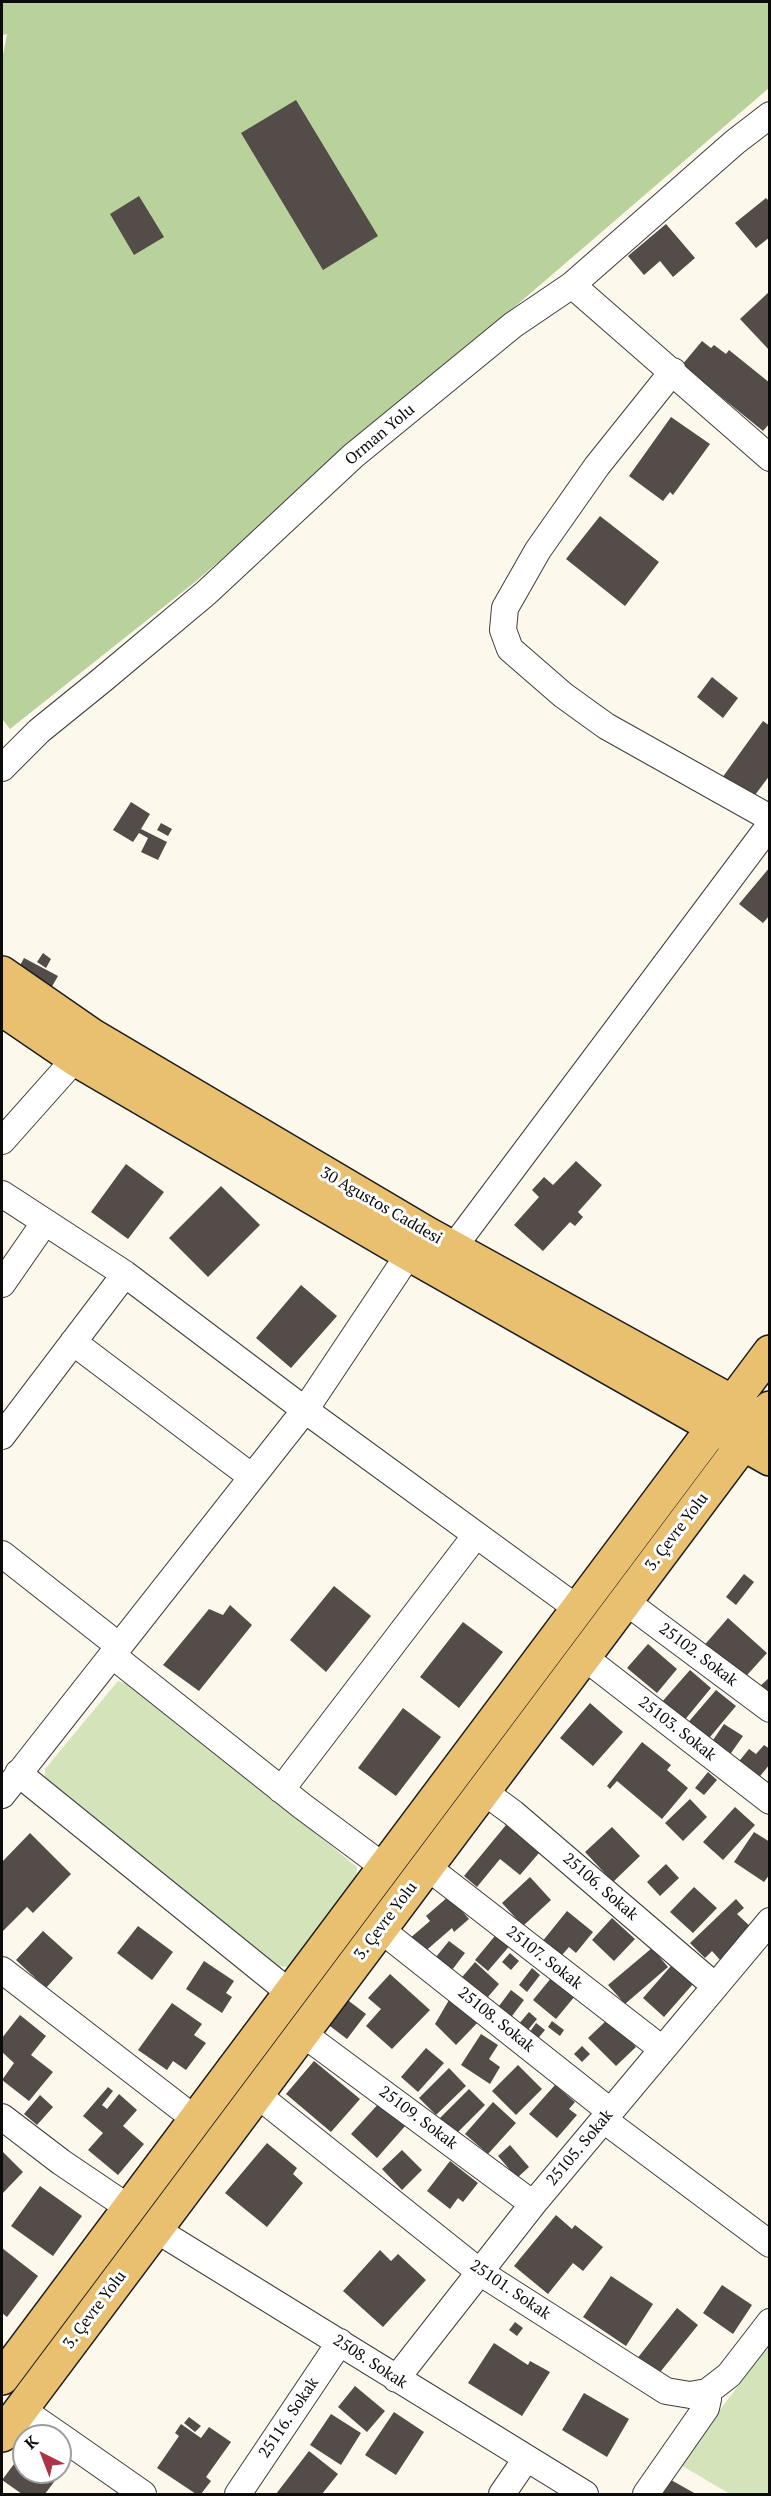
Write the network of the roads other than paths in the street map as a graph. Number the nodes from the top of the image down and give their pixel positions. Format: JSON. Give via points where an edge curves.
{"nodes":[{"id":1,"x":770,"y":115,"type":"edge"},
{"id":2,"x":572,"y":285,"type":"junction"},
{"id":3,"x":673,"y":371,"type":"junction"},
{"id":4,"x":770,"y":458,"type":"edge"},
{"id":5,"x":2,"y":768,"type":"edge"},
{"id":6,"x":770,"y":818,"type":"edge"},
{"id":7,"x":770,"y":825,"type":"edge"},
{"id":8,"x":2,"y":973,"type":"edge"},
{"id":9,"x":2,"y":1009,"type":"edge"},
{"id":10,"x":75,"y":1059,"type":"junction"},
{"id":11,"x":2,"y":1141,"type":"edge"},
{"id":12,"x":2,"y":1194,"type":"edge"},
{"id":13,"x":45,"y":1222,"type":"junction"},
{"id":14,"x":453,"y":1248,"type":"junction"},
{"id":15,"x":409,"y":1254,"type":"junction"},
{"id":16,"x":125,"y":1274,"type":"junction"},
{"id":17,"x":2,"y":1284,"type":"edge"},
{"id":18,"x":73,"y":1342,"type":"junction"},
{"id":19,"x":770,"y":1352,"type":"edge"},
{"id":20,"x":305,"y":1410,"type":"junction"},
{"id":21,"x":723,"y":1414,"type":"junction"},
{"id":22,"x":763,"y":1430,"type":"edge"},
{"id":23,"x":2,"y":1436,"type":"edge"},
{"id":24,"x":252,"y":1477,"type":"junction"},
{"id":25,"x":476,"y":1535,"type":"junction"},
{"id":26,"x":2,"y":1554,"type":"edge"},
{"id":27,"x":625,"y":1601,"type":"junction"},
{"id":28,"x":578,"y":1609,"type":"junction"},
{"id":29,"x":115,"y":1650,"type":"junction"},
{"id":30,"x":584,"y":1657,"type":"junction"},
{"id":31,"x":770,"y":1709,"type":"edge"},
{"id":32,"x":18,"y":1773,"type":"junction"},
{"id":33,"x":281,"y":1790,"type":"junction"},
{"id":34,"x":483,"y":1791,"type":"junction"},
{"id":35,"x":2,"y":1795,"type":"edge"},
{"id":36,"x":770,"y":1801,"type":"edge"},
{"id":37,"x":426,"y":1866,"type":"junction"},
{"id":38,"x":384,"y":1867,"type":"junction"},
{"id":39,"x":770,"y":1921,"type":"edge"},
{"id":40,"x":380,"y":1929,"type":"junction"},
{"id":41,"x":2,"y":1970,"type":"edge"},
{"id":42,"x":715,"y":1986,"type":"junction"},
{"id":43,"x":290,"y":1993,"type":"junction"},
{"id":44,"x":302,"y":2033,"type":"junction"},
{"id":45,"x":662,"y":2049,"type":"junction"},
{"id":46,"x":255,"y":2093,"type":"junction"},
{"id":47,"x":608,"y":2116,"type":"junction"},
{"id":48,"x":2,"y":2117,"type":"edge"},
{"id":49,"x":195,"y":2119,"type":"junction"},
{"id":50,"x":533,"y":2204,"type":"junction"},
{"id":51,"x":129,"y":2208,"type":"junction"},
{"id":52,"x":155,"y":2229,"type":"junction"},
{"id":53,"x":770,"y":2244,"type":"edge"},
{"id":54,"x":481,"y":2273,"type":"junction"},
{"id":55,"x":770,"y":2322,"type":"edge"},
{"id":56,"x":340,"y":2342,"type":"junction"},
{"id":57,"x":7,"y":2361,"type":"edge"},
{"id":58,"x":396,"y":2379,"type":"junction"},
{"id":59,"x":706,"y":2392,"type":"junction"},
{"id":60,"x":21,"y":2409,"type":"junction"},
{"id":61,"x":43,"y":2424,"type":"edge"},
{"id":62,"x":2,"y":2435,"type":"edge"},
{"id":63,"x":72,"y":2444,"type":"edge"},
{"id":64,"x":526,"y":2459,"type":"junction"},
{"id":65,"x":143,"y":2494,"type":"edge"},
{"id":66,"x":238,"y":2494,"type":"edge"},
{"id":67,"x":502,"y":2494,"type":"edge"},
{"id":68,"x":585,"y":2494,"type":"edge"},
{"id":69,"x":646,"y":2494,"type":"edge"}],
"edges":[{"from":1,"to":2,"type":"street","name":"Orman Yolu"},
{"from":2,"to":3,"type":"street"},
{"from":2,"to":5,"type":"street","name":"Orman Yolu","via":[[513,325],[353,456],[206,592],[39,730]]},
{"from":3,"to":4,"type":"street"},
{"from":3,"to":6,"type":"street","via":[[597,466],[538,550],[505,608],[503,630],[510,649],[606,726]]},
{"from":7,"to":14,"type":"street"},
{"from":8,"to":14,"type":"main road","name":"30 Agustos Caddesi","via":[[93,1036]]},
{"from":9,"to":10,"type":"main road","name":"30 Agustos Caddesi"},
{"from":10,"to":11,"type":"street"},
{"from":10,"to":15,"type":"main road","name":"30 Agustos Caddesi"},
{"from":12,"to":13,"type":"street"},
{"from":13,"to":16,"type":"street"},
{"from":13,"to":17,"type":"street"},
{"from":14,"to":21,"type":"main road","name":"30 Agustos Caddesi"},
{"from":15,"to":20,"type":"street"},
{"from":15,"to":21,"type":"main road","name":"30 Agustos Caddesi"},
{"from":16,"to":18,"type":"street"},
{"from":16,"to":20,"type":"street"},
{"from":18,"to":23,"type":"street"},
{"from":18,"to":24,"type":"street"},
{"from":19,"to":21,"type":"main road","name":"3. Çevre Yolu"},
{"from":20,"to":24,"type":"street"},
{"from":20,"to":25,"type":"street"},
{"from":21,"to":22,"type":"main road","name":"30 Agustos Caddesi"},
{"from":21,"to":28,"type":"main road","name":"3. Çevre Yolu"},
{"from":22,"to":27,"type":"main road","name":"3. Çevre Yolu"},
{"from":24,"to":29,"type":"street"},
{"from":25,"to":28,"type":"street"},
{"from":25,"to":33,"type":"street"},
{"from":26,"to":29,"type":"street"},
{"from":27,"to":30,"type":"main road","name":"3. Çevre Yolu"},
{"from":27,"to":31,"type":"street","name":"25102. Sokak"},
{"from":28,"to":38,"type":"main road","name":"3. Çevre Yolu"},
{"from":29,"to":32,"type":"street"},
{"from":29,"to":33,"type":"street"},
{"from":30,"to":34,"type":"main road","name":"3. Çevre Yolu"},
{"from":30,"to":36,"type":"street","name":"25103. Sokak"},
{"from":32,"to":35,"type":"street"},
{"from":32,"to":43,"type":"street"},
{"from":33,"to":38,"type":"street"},
{"from":34,"to":37,"type":"main road","name":"3. Çevre Yolu"},
{"from":34,"to":42,"type":"street","name":"25106. Sokak"},
{"from":37,"to":40,"type":"main road","name":"3. Çevre Yolu"},
{"from":37,"to":45,"type":"street","name":"25107. Sokak"},
{"from":38,"to":43,"type":"main road","name":"3. Çevre Yolu"},
{"from":39,"to":42,"type":"street","name":"25105. Sokak"},
{"from":40,"to":44,"type":"main road","name":"3. Çevre Yolu"},
{"from":40,"to":47,"type":"street","name":"25108. Sokak"},
{"from":41,"to":49,"type":"street"},
{"from":42,"to":45,"type":"street","name":"25105. Sokak"},
{"from":43,"to":49,"type":"main road","name":"3. Çevre Yolu"},
{"from":44,"to":46,"type":"main road","name":"3. Çevre Yolu"},
{"from":44,"to":50,"type":"street","name":"25109. Sokak"},
{"from":45,"to":47,"type":"street","name":"25105. Sokak"},
{"from":46,"to":52,"type":"main road","name":"3. Çevre Yolu"},
{"from":46,"to":54,"type":"street","name":"25101. Sokak"},
{"from":47,"to":50,"type":"street","name":"25105. Sokak"},
{"from":47,"to":53,"type":"street","name":"25108. Sokak"},
{"from":48,"to":51,"type":"street"},
{"from":49,"to":51,"type":"main road","name":"3. Çevre Yolu"},
{"from":50,"to":54,"type":"street","name":"25105. Sokak"},
{"from":51,"to":57,"type":"main road","name":"3. Çevre Yolu"},
{"from":52,"to":56,"type":"street","name":"2508. Sokak"},
{"from":52,"to":60,"type":"main road","name":"3. Çevre Yolu"},
{"from":54,"to":58,"type":"street","name":"25105. Sokak"},
{"from":54,"to":59,"type":"street","name":"25101. Sokak","via":[[666,2391],[690,2395]]},
{"from":55,"to":59,"type":"street","via":[[729,2375]]},
{"from":56,"to":58,"type":"street","name":"2508. Sokak"},
{"from":56,"to":66,"type":"street","name":"25116. Sokak"},
{"from":58,"to":64,"type":"street","name":"2508. Sokak"},
{"from":59,"to":69,"type":"street","via":[[706,2408]]},
{"from":60,"to":61,"type":"street"},
{"from":60,"to":62,"type":"main road","name":"3. Çevre Yolu"},
{"from":63,"to":65,"type":"street"},
{"from":64,"to":67,"type":"street"},
{"from":64,"to":68,"type":"street","name":"2508. Sokak"}]}
